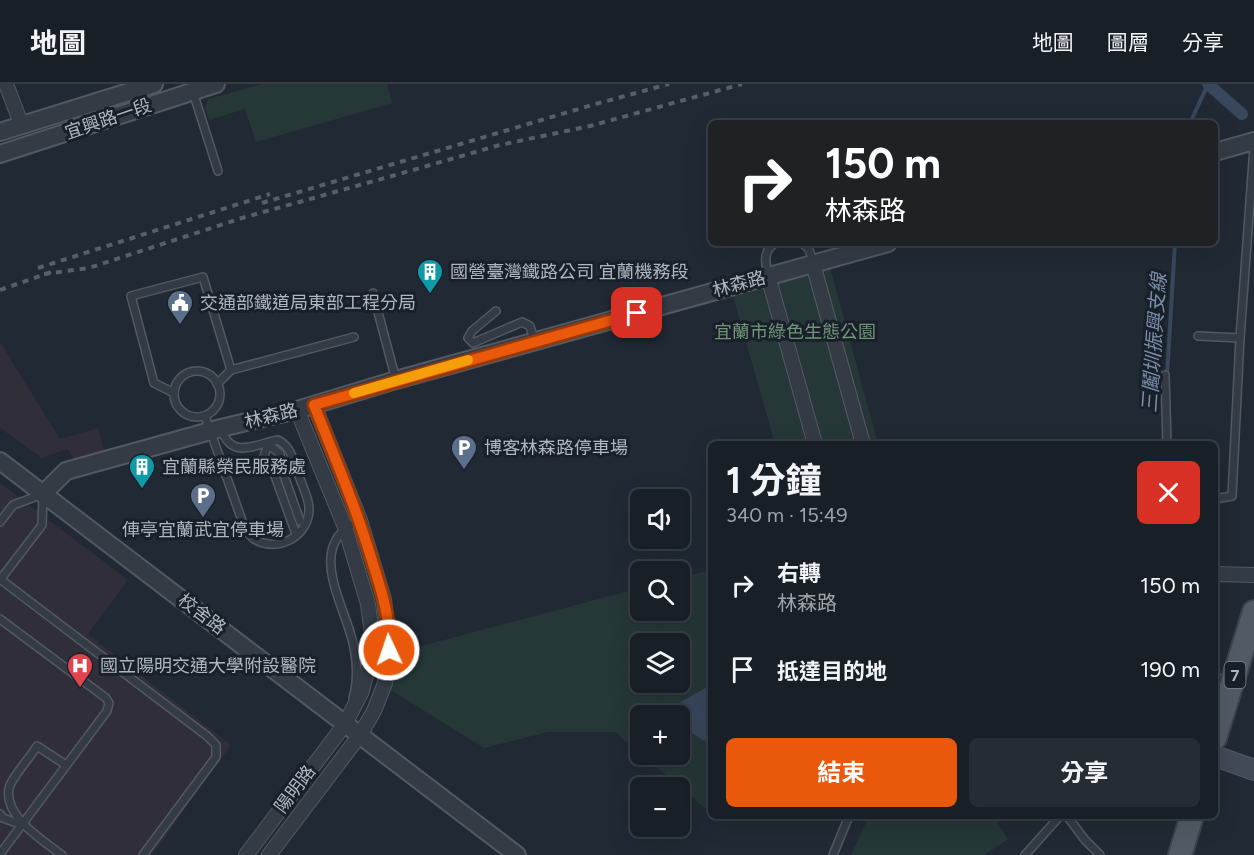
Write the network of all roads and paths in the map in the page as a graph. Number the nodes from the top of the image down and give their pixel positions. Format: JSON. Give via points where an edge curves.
{"nodes":[{"id":1,"x":6,"y":84,"type":"edge"},
{"id":2,"x":154,"y":84,"type":"edge"},
{"id":3,"x":216,"y":84,"type":"edge"},
{"id":4,"x":191,"y":87,"type":"edge"},
{"id":5,"x":22,"y":126,"type":"junction"},
{"id":6,"x":0,"y":132,"type":"edge"},
{"id":7,"x":1254,"y":141,"type":"edge"},
{"id":8,"x":1254,"y":147,"type":"edge"},
{"id":9,"x":1218,"y":151,"type":"edge"},
{"id":10,"x":0,"y":154,"type":"edge"},
{"id":11,"x":218,"y":171,"type":"dead end"},
{"id":12,"x":772,"y":246,"type":"edge"},
{"id":13,"x":806,"y":246,"type":"edge"},
{"id":14,"x":877,"y":246,"type":"edge"},
{"id":15,"x":813,"y":264,"type":"junction"},
{"id":16,"x":768,"y":276,"type":"junction"},
{"id":17,"x":373,"y":293,"type":"dead end"},
{"id":18,"x":496,"y":311,"type":"dead end"},
{"id":19,"x":1198,"y":336,"type":"dead end"},
{"id":20,"x":354,"y":337,"type":"dead end"},
{"id":21,"x":1240,"y":338,"type":"junction"},
{"id":22,"x":534,"y":341,"type":"junction"},
{"id":23,"x":231,"y":370,"type":"junction"},
{"id":24,"x":1165,"y":375,"type":"dead end"},
{"id":25,"x":396,"y":380,"type":"junction"},
{"id":26,"x":217,"y":384,"type":"junction"},
{"id":27,"x":174,"y":393,"type":"junction"},
{"id":28,"x":314,"y":405,"type":"junction"},
{"id":29,"x":297,"y":410,"type":"junction"},
{"id":30,"x":212,"y":425,"type":"junction"},
{"id":31,"x":814,"y":441,"type":"edge"},
{"id":32,"x":862,"y":441,"type":"edge"},
{"id":33,"x":1167,"y":441,"type":"edge"},
{"id":34,"x":267,"y":442,"type":"junction"},
{"id":35,"x":280,"y":454,"type":"junction"},
{"id":36,"x":0,"y":461,"type":"edge"},
{"id":37,"x":43,"y":494,"type":"junction"},
{"id":38,"x":1218,"y":498,"type":"edge"},
{"id":39,"x":360,"y":520,"type":"junction"},
{"id":40,"x":0,"y":522,"type":"edge"},
{"id":41,"x":345,"y":527,"type":"junction"},
{"id":42,"x":296,"y":536,"type":"junction"},
{"id":43,"x":1218,"y":574,"type":"edge"},
{"id":44,"x":1254,"y":575,"type":"edge"},
{"id":45,"x":0,"y":579,"type":"edge"},
{"id":46,"x":1254,"y":613,"type":"edge"},
{"id":47,"x":0,"y":620,"type":"edge"},
{"id":48,"x":1224,"y":680,"type":"edge"},
{"id":49,"x":1218,"y":719,"type":"edge"},
{"id":50,"x":345,"y":724,"type":"junction"},
{"id":51,"x":360,"y":735,"type":"junction"},
{"id":52,"x":1218,"y":757,"type":"edge"},
{"id":53,"x":66,"y":765,"type":"junction"},
{"id":54,"x":1254,"y":770,"type":"edge"},
{"id":55,"x":0,"y":814,"type":"edge"},
{"id":56,"x":848,"y":819,"type":"edge"},
{"id":57,"x":1057,"y":819,"type":"edge"},
{"id":58,"x":1069,"y":819,"type":"edge"},
{"id":59,"x":1191,"y":819,"type":"edge"},
{"id":60,"x":22,"y":825,"type":"junction"},
{"id":61,"x":0,"y":854,"type":"edge"},
{"id":62,"x":62,"y":855,"type":"edge"},
{"id":63,"x":143,"y":855,"type":"edge"},
{"id":64,"x":246,"y":855,"type":"edge"},
{"id":65,"x":269,"y":855,"type":"edge"},
{"id":66,"x":517,"y":855,"type":"edge"},
{"id":67,"x":833,"y":855,"type":"edge"},
{"id":68,"x":1025,"y":855,"type":"edge"},
{"id":69,"x":1100,"y":855,"type":"edge"},
{"id":70,"x":1180,"y":855,"type":"edge"}],
"edges":[{"from":1,"to":5,"type":"street"},
{"from":2,"to":5,"type":"street","name":"宜興路一段"},
{"from":3,"to":4,"type":"street","name":"宜興路一段"},
{"from":4,"to":10,"type":"street","name":"宜興路一段"},
{"from":4,"to":11,"type":"lane"},
{"from":5,"to":6,"type":"street","name":"宜興路一段"},
{"from":7,"to":9,"type":"street"},
{"from":8,"to":21,"type":"lane"},
{"from":12,"to":16,"type":"lane","via":[[764,261]]},
{"from":13,"to":15,"type":"lane"},
{"from":14,"to":15,"type":"street","name":"林森路"},
{"from":15,"to":16,"type":"street","name":"林森路"},
{"from":15,"to":32,"type":"street"},
{"from":16,"to":22,"type":"street","name":"林森路"},
{"from":16,"to":31,"type":"street"},
{"from":17,"to":25,"type":"lane"},
{"from":18,"to":22,"type":"lane","via":[[472,331],[468,338],[473,343],[522,322],[530,326]]},
{"from":19,"to":21,"type":"lane"},
{"from":20,"to":23,"type":"lane"},
{"from":21,"to":38,"type":"lane","via":[[1232,496]]},
{"from":22,"to":25,"type":"street","name":"林森路"},
{"from":23,"to":26,"type":"lane"},
{"from":23,"to":27,"type":"lane","via":[[203,276],[131,296],[154,383]]},
{"from":24,"to":33,"type":"lane"},
{"from":25,"to":28,"type":"street","name":"林森路"},
{"from":26,"to":27,"type":"lane","via":[[207,374],[192,372],[179,379]]},
{"from":26,"to":30,"type":"lane"},
{"from":27,"to":30,"type":"lane","via":[[183,413]]},
{"from":28,"to":29,"type":"street","name":"林森路"},
{"from":28,"to":39,"type":"street","name":"陽明路"},
{"from":29,"to":30,"type":"street","name":"林森路"},
{"from":29,"to":41,"type":"street","name":"陽明路"},
{"from":30,"to":34,"type":"lane","via":[[225,441],[240,449]]},
{"from":30,"to":37,"type":"street","name":"林森路","via":[[66,471]]},
{"from":30,"to":42,"type":"lane","via":[[245,529],[253,539],[265,543],[280,543]]},
{"from":34,"to":35,"type":"lane"},
{"from":34,"to":42,"type":"lane","via":[[278,440],[289,449],[309,508],[307,521]]},
{"from":35,"to":42,"type":"lane","via":[[300,510]]},
{"from":35,"to":42,"type":"lane","via":[[272,447],[267,448],[264,456]]},
{"from":36,"to":37,"type":"street","name":"校舍路"},
{"from":37,"to":40,"type":"lane","via":[[13,505]]},
{"from":37,"to":45,"type":"lane","via":[[42,525]]},
{"from":37,"to":50,"type":"street","name":"校舍路"},
{"from":39,"to":41,"type":"lane"},
{"from":39,"to":51,"type":"street","name":"陽明路","via":[[384,599],[389,645],[385,683]]},
{"from":41,"to":50,"type":"lane","via":[[332,551],[331,566],[335,593],[355,656],[355,690]]},
{"from":41,"to":50,"type":"street","name":"陽明路","via":[[367,600],[373,642],[362,691]]},
{"from":43,"to":44,"type":"street"},
{"from":45,"to":63,"type":"lane","via":[[216,745],[216,757]]},
{"from":46,"to":48,"type":"main road","number":"7"},
{"from":47,"to":53,"type":"lane","via":[[109,703]]},
{"from":48,"to":49,"type":"main road","number":"7"},
{"from":50,"to":51,"type":"street","name":"校舍路"},
{"from":50,"to":64,"type":"street","name":"陽明路"},
{"from":51,"to":65,"type":"street","name":"陽明路"},
{"from":51,"to":66,"type":"street","name":"校舍路"},
{"from":52,"to":54,"type":"main road"},
{"from":53,"to":60,"type":"lane"},
{"from":53,"to":60,"type":"lane","via":[[37,746],[10,785],[7,797],[9,808]]},
{"from":55,"to":60,"type":"lane"},
{"from":56,"to":67,"type":"lane"},
{"from":57,"to":68,"type":"lane"},
{"from":58,"to":69,"type":"lane"},
{"from":59,"to":70,"type":"main road"},
{"from":60,"to":61,"type":"lane"},
{"from":60,"to":62,"type":"lane"}]}
